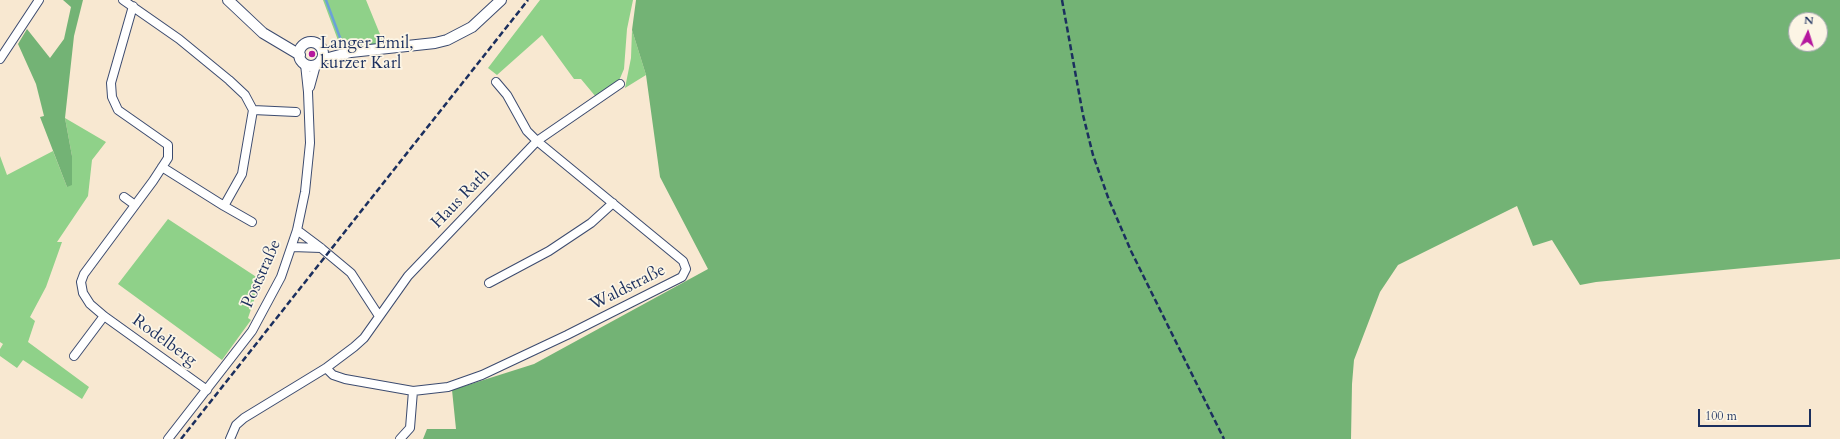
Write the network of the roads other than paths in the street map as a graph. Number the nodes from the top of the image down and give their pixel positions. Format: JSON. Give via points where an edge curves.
{"nodes":[{"id":1,"x":40,"y":0,"type":"edge"},
{"id":2,"x":123,"y":0,"type":"edge"},
{"id":3,"x":228,"y":0,"type":"edge"},
{"id":4,"x":501,"y":0,"type":"edge"},
{"id":5,"x":134,"y":6,"type":"junction"},
{"id":6,"x":322,"y":49,"type":"junction"},
{"id":7,"x":352,"y":52,"type":"junction"},
{"id":8,"x":303,"y":55,"type":"junction"},
{"id":9,"x":0,"y":59,"type":"edge"},
{"id":10,"x":319,"y":62,"type":"junction"},
{"id":11,"x":496,"y":82,"type":"dead end"},
{"id":12,"x":620,"y":84,"type":"dead end"},
{"id":13,"x":308,"y":92,"type":"junction"},
{"id":14,"x":253,"y":110,"type":"junction"},
{"id":15,"x":296,"y":112,"type":"dead end"},
{"id":16,"x":537,"y":141,"type":"junction"},
{"id":17,"x":162,"y":167,"type":"junction"},
{"id":18,"x":124,"y":197,"type":"dead end"},
{"id":19,"x":613,"y":203,"type":"junction"},
{"id":20,"x":135,"y":205,"type":"junction"},
{"id":21,"x":224,"y":206,"type":"junction"},
{"id":22,"x":252,"y":222,"type":"dead end"},
{"id":23,"x":297,"y":230,"type":"junction"},
{"id":24,"x":292,"y":247,"type":"junction"},
{"id":25,"x":321,"y":248,"type":"junction"},
{"id":26,"x":489,"y":283,"type":"dead end"},
{"id":27,"x":104,"y":316,"type":"junction"},
{"id":28,"x":379,"y":316,"type":"junction"},
{"id":29,"x":74,"y":356,"type":"dead end"},
{"id":30,"x":326,"y":368,"type":"junction"},
{"id":31,"x":207,"y":390,"type":"junction"},
{"id":32,"x":413,"y":391,"type":"junction"},
{"id":33,"x":168,"y":439,"type":"edge"},
{"id":34,"x":230,"y":439,"type":"edge"},
{"id":35,"x":400,"y":439,"type":"edge"}],
"edges":[{"from":1,"to":9,"type":"street"},
{"from":2,"to":5,"type":"street"},
{"from":3,"to":8,"type":"main road","via":[[264,33]]},
{"from":4,"to":7,"type":"main road","via":[[472,27],[447,40]]},
{"from":5,"to":14,"type":"street","via":[[229,80],[245,95]]},
{"from":5,"to":17,"type":"street","name":"Rodelberg","via":[[111,83],[112,98],[118,110],[168,145],[168,158]]},
{"from":6,"to":7,"type":"main road"},
{"from":6,"to":8,"type":"main road","via":[[313,43]]},
{"from":6,"to":10,"type":"main road"},
{"from":7,"to":10,"type":"main road"},
{"from":8,"to":10,"type":"main road"},
{"from":8,"to":13,"type":"street","name":"Poststraße"},
{"from":10,"to":13,"type":"street","name":"Poststraße"},
{"from":11,"to":16,"type":"street","name":"Waldstraße","via":[[507,95],[527,131]]},
{"from":12,"to":16,"type":"street","name":"Haus Rath"},
{"from":13,"to":23,"type":"street","name":"Poststraße","via":[[308,168],[306,192]]},
{"from":14,"to":15,"type":"street"},
{"from":14,"to":21,"type":"street","via":[[242,174]]},
{"from":16,"to":19,"type":"street","name":"Waldstraße"},
{"from":16,"to":28,"type":"street","name":"Haus Rath","via":[[408,276]]},
{"from":17,"to":20,"type":"street","name":"Rodelberg"},
{"from":17,"to":21,"type":"street"},
{"from":18,"to":20,"type":"street"},
{"from":19,"to":26,"type":"street","via":[[590,224],[549,251]]},
{"from":19,"to":32,"type":"street","name":"Waldstraße","via":[[683,261],[686,269],[682,277],[482,375],[448,387]]},
{"from":20,"to":27,"type":"street","name":"Rodelberg","via":[[84,274],[81,282],[82,293]]},
{"from":21,"to":22,"type":"street"},
{"from":23,"to":24,"type":"street","name":"Poststraße"},
{"from":23,"to":25,"type":"street"},
{"from":24,"to":25,"type":"street"},
{"from":24,"to":31,"type":"street","name":"Poststraße","via":[[281,277],[252,331]]},
{"from":25,"to":28,"type":"street","via":[[351,273]]},
{"from":27,"to":29,"type":"street"},
{"from":27,"to":31,"type":"street","name":"Rodelberg"},
{"from":28,"to":30,"type":"street","name":"Haus Rath","via":[[364,338]]},
{"from":30,"to":32,"type":"street","name":"Waldstraße","via":[[333,375],[345,379]]},
{"from":30,"to":34,"type":"street","name":"Haus Rath","via":[[244,418],[236,425]]},
{"from":31,"to":33,"type":"street","name":"Poststraße"},
{"from":32,"to":35,"type":"street","via":[[410,428]]}]}
